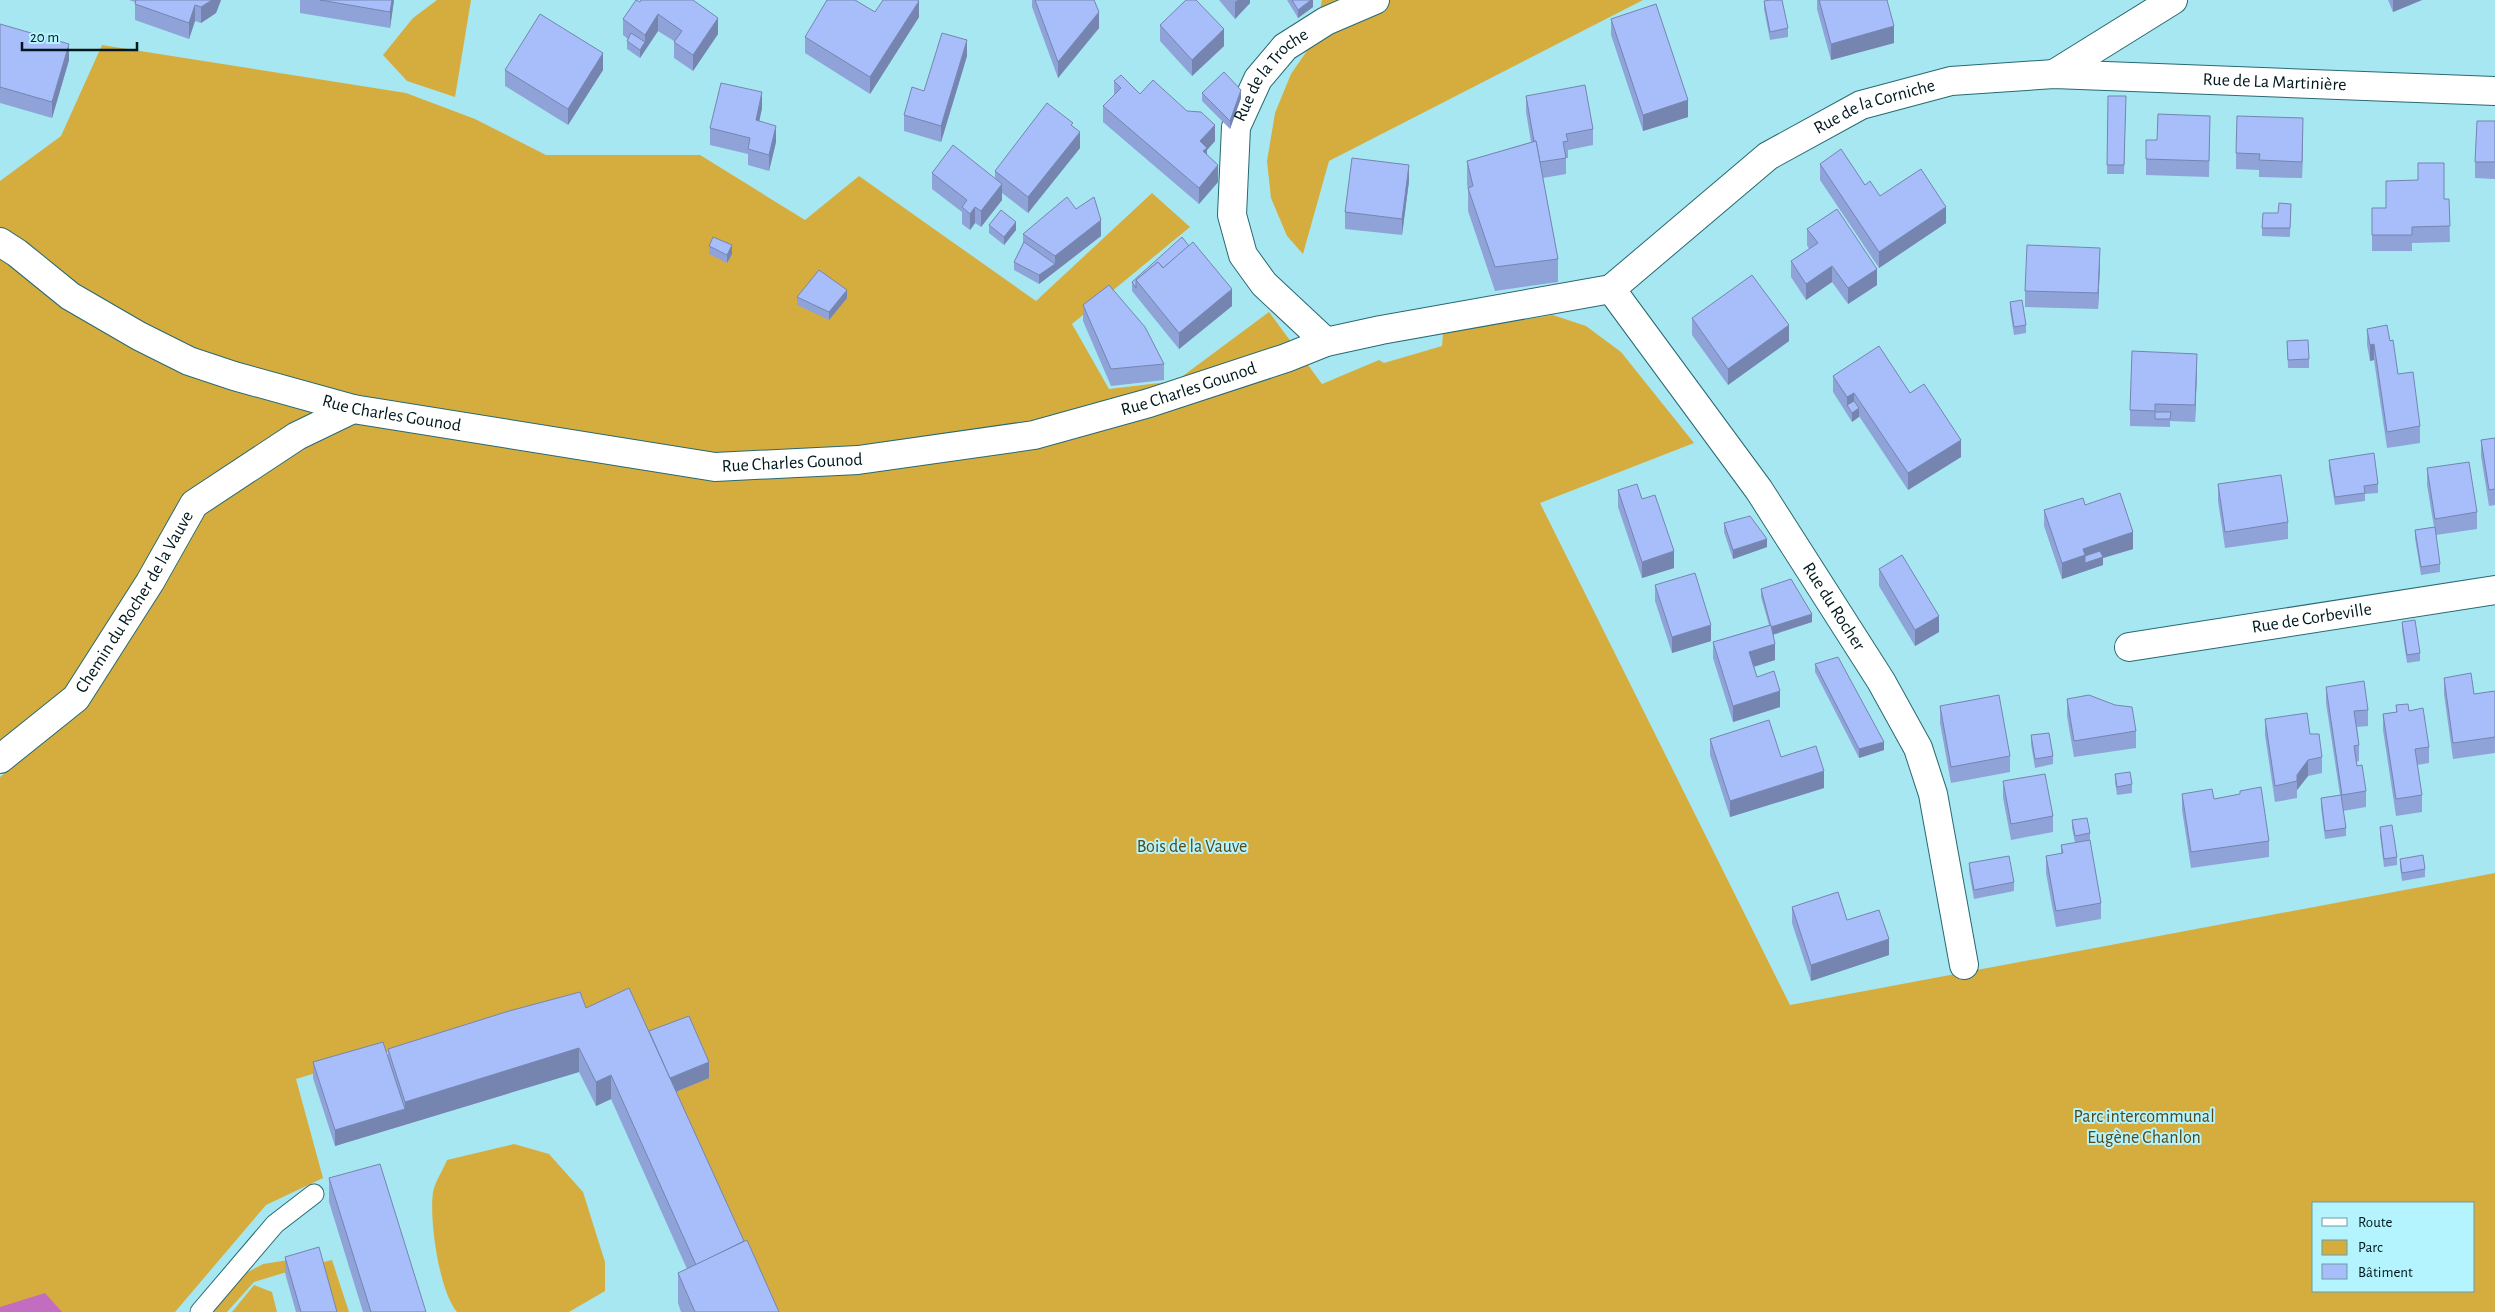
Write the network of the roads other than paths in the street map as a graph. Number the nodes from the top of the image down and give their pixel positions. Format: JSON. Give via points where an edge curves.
{"nodes":[{"id":1,"x":1375,"y":0,"type":"edge"},
{"id":2,"x":2173,"y":0,"type":"edge"},
{"id":3,"x":2054,"y":74,"type":"junction"},
{"id":4,"x":2495,"y":91,"type":"edge"},
{"id":5,"x":0,"y":242,"type":"edge"},
{"id":6,"x":1611,"y":289,"type":"junction"},
{"id":7,"x":1326,"y":342,"type":"junction"},
{"id":8,"x":353,"y":409,"type":"junction"},
{"id":9,"x":2495,"y":590,"type":"edge"},
{"id":10,"x":2129,"y":647,"type":"dead end"},
{"id":11,"x":0,"y":759,"type":"edge"},
{"id":12,"x":1964,"y":965,"type":"dead end"},
{"id":13,"x":314,"y":1194,"type":"dead end"},
{"id":14,"x":200,"y":1312,"type":"edge"}],
"edges":[{"from":1,"to":7,"type":"street","name":"Rue de la Troche","via":[[1326,21],[1285,47],[1258,79],[1236,127],[1232,215],[1243,255],[1264,284]]},
{"from":2,"to":3,"type":"street","name":"Rue de la Corniche"},
{"from":3,"to":4,"type":"street","name":"Rue de La Martinière"},
{"from":3,"to":6,"type":"street","name":"Rue de la Corniche","via":[[1951,81],[1861,105],[1768,156]]},
{"from":5,"to":8,"type":"street","name":"Rue Charles Gounod","via":[[70,296],[189,361]]},
{"from":6,"to":7,"type":"street","name":"Rue Charles Gounod"},
{"from":6,"to":12,"type":"street","name":"Rue du Rocher","via":[[1759,490],[1881,681],[1918,748],[1933,794]]},
{"from":7,"to":8,"type":"street","name":"Rue Charles Gounod","via":[[1158,400],[1034,435],[858,460],[715,467]]},
{"from":8,"to":11,"type":"street","name":"Chemin du Rocher de la Vauve","via":[[297,436],[194,504],[150,582],[76,698]]},
{"from":9,"to":10,"type":"street","name":"Rue de Corbeville"},
{"from":13,"to":14,"type":"lane","via":[[275,1224]]}]}
